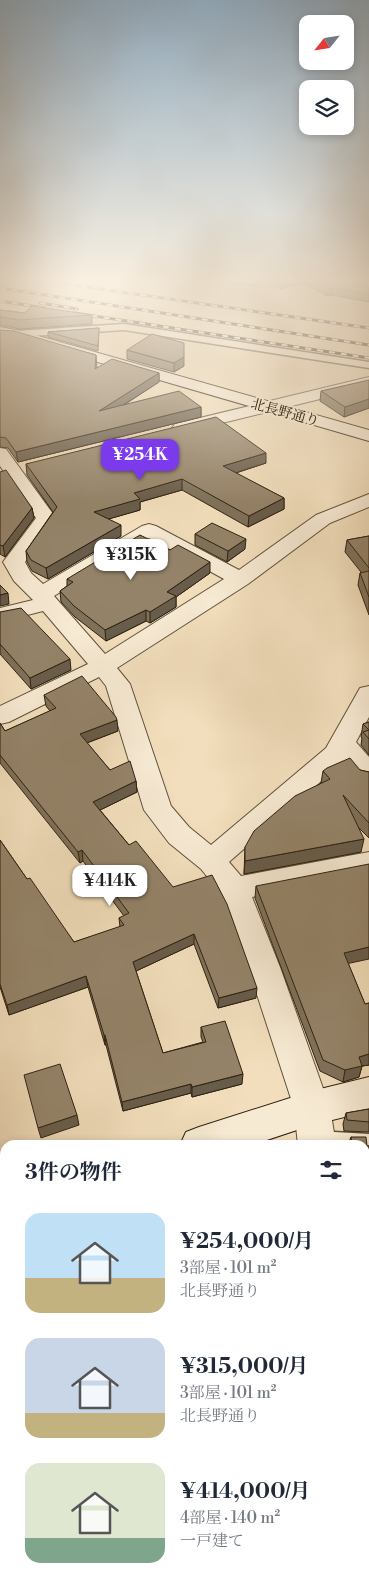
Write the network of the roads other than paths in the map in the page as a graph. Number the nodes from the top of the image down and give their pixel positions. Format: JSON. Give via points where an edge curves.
{"nodes":[{"id":1,"x":84,"y":355,"type":"edge"},
{"id":2,"x":304,"y":355,"type":"edge"},
{"id":3,"x":345,"y":364,"type":"dead end"},
{"id":4,"x":369,"y":365,"type":"edge"},
{"id":5,"x":369,"y":382,"type":"edge"},
{"id":6,"x":347,"y":387,"type":"junction"},
{"id":7,"x":264,"y":407,"type":"junction"},
{"id":8,"x":161,"y":433,"type":"edge"},
{"id":9,"x":369,"y":436,"type":"edge"},
{"id":10,"x":10,"y":466,"type":"edge"},
{"id":11,"x":369,"y":500,"type":"edge"},
{"id":12,"x":240,"y":579,"type":"junction"},
{"id":13,"x":44,"y":599,"type":"junction"},
{"id":14,"x":0,"y":615,"type":"edge"},
{"id":15,"x":103,"y":666,"type":"junction"},
{"id":16,"x":369,"y":694,"type":"edge"},
{"id":17,"x":0,"y":716,"type":"edge"},
{"id":18,"x":342,"y":744,"type":"junction"},
{"id":19,"x":369,"y":774,"type":"edge"},
{"id":20,"x":211,"y":861,"type":"junction"},
{"id":21,"x":369,"y":863,"type":"edge"},
{"id":22,"x":234,"y":889,"type":"junction"},
{"id":23,"x":369,"y":1094,"type":"edge"},
{"id":24,"x":312,"y":1108,"type":"junction"},
{"id":25,"x":214,"y":1140,"type":"edge"},
{"id":26,"x":316,"y":1140,"type":"edge"}],
"edges":[{"from":1,"to":7,"type":"street","name":"北長野通り"},
{"from":2,"to":4,"type":"lane"},
{"from":3,"to":6,"type":"street","via":[[338,376]]},
{"from":5,"to":6,"type":"street"},
{"from":6,"to":7,"type":"street"},
{"from":7,"to":8,"type":"street"},
{"from":7,"to":9,"type":"street","name":"北長野通り"},
{"from":10,"to":13,"type":"street","via":[[46,518],[14,562],[22,576]]},
{"from":11,"to":12,"type":"street","via":[[322,519]]},
{"from":12,"to":13,"type":"street","via":[[150,530]]},
{"from":12,"to":15,"type":"street"},
{"from":13,"to":14,"type":"street"},
{"from":13,"to":15,"type":"street"},
{"from":15,"to":17,"type":"street"},
{"from":15,"to":20,"type":"street","via":[[118,684],[158,810],[180,835]]},
{"from":16,"to":18,"type":"street"},
{"from":18,"to":19,"type":"street"},
{"from":18,"to":20,"type":"street","via":[[336,754]]},
{"from":20,"to":22,"type":"street"},
{"from":21,"to":22,"type":"street"},
{"from":22,"to":24,"type":"street"},
{"from":23,"to":24,"type":"street"},
{"from":24,"to":25,"type":"street"},
{"from":24,"to":26,"type":"street"}]}
